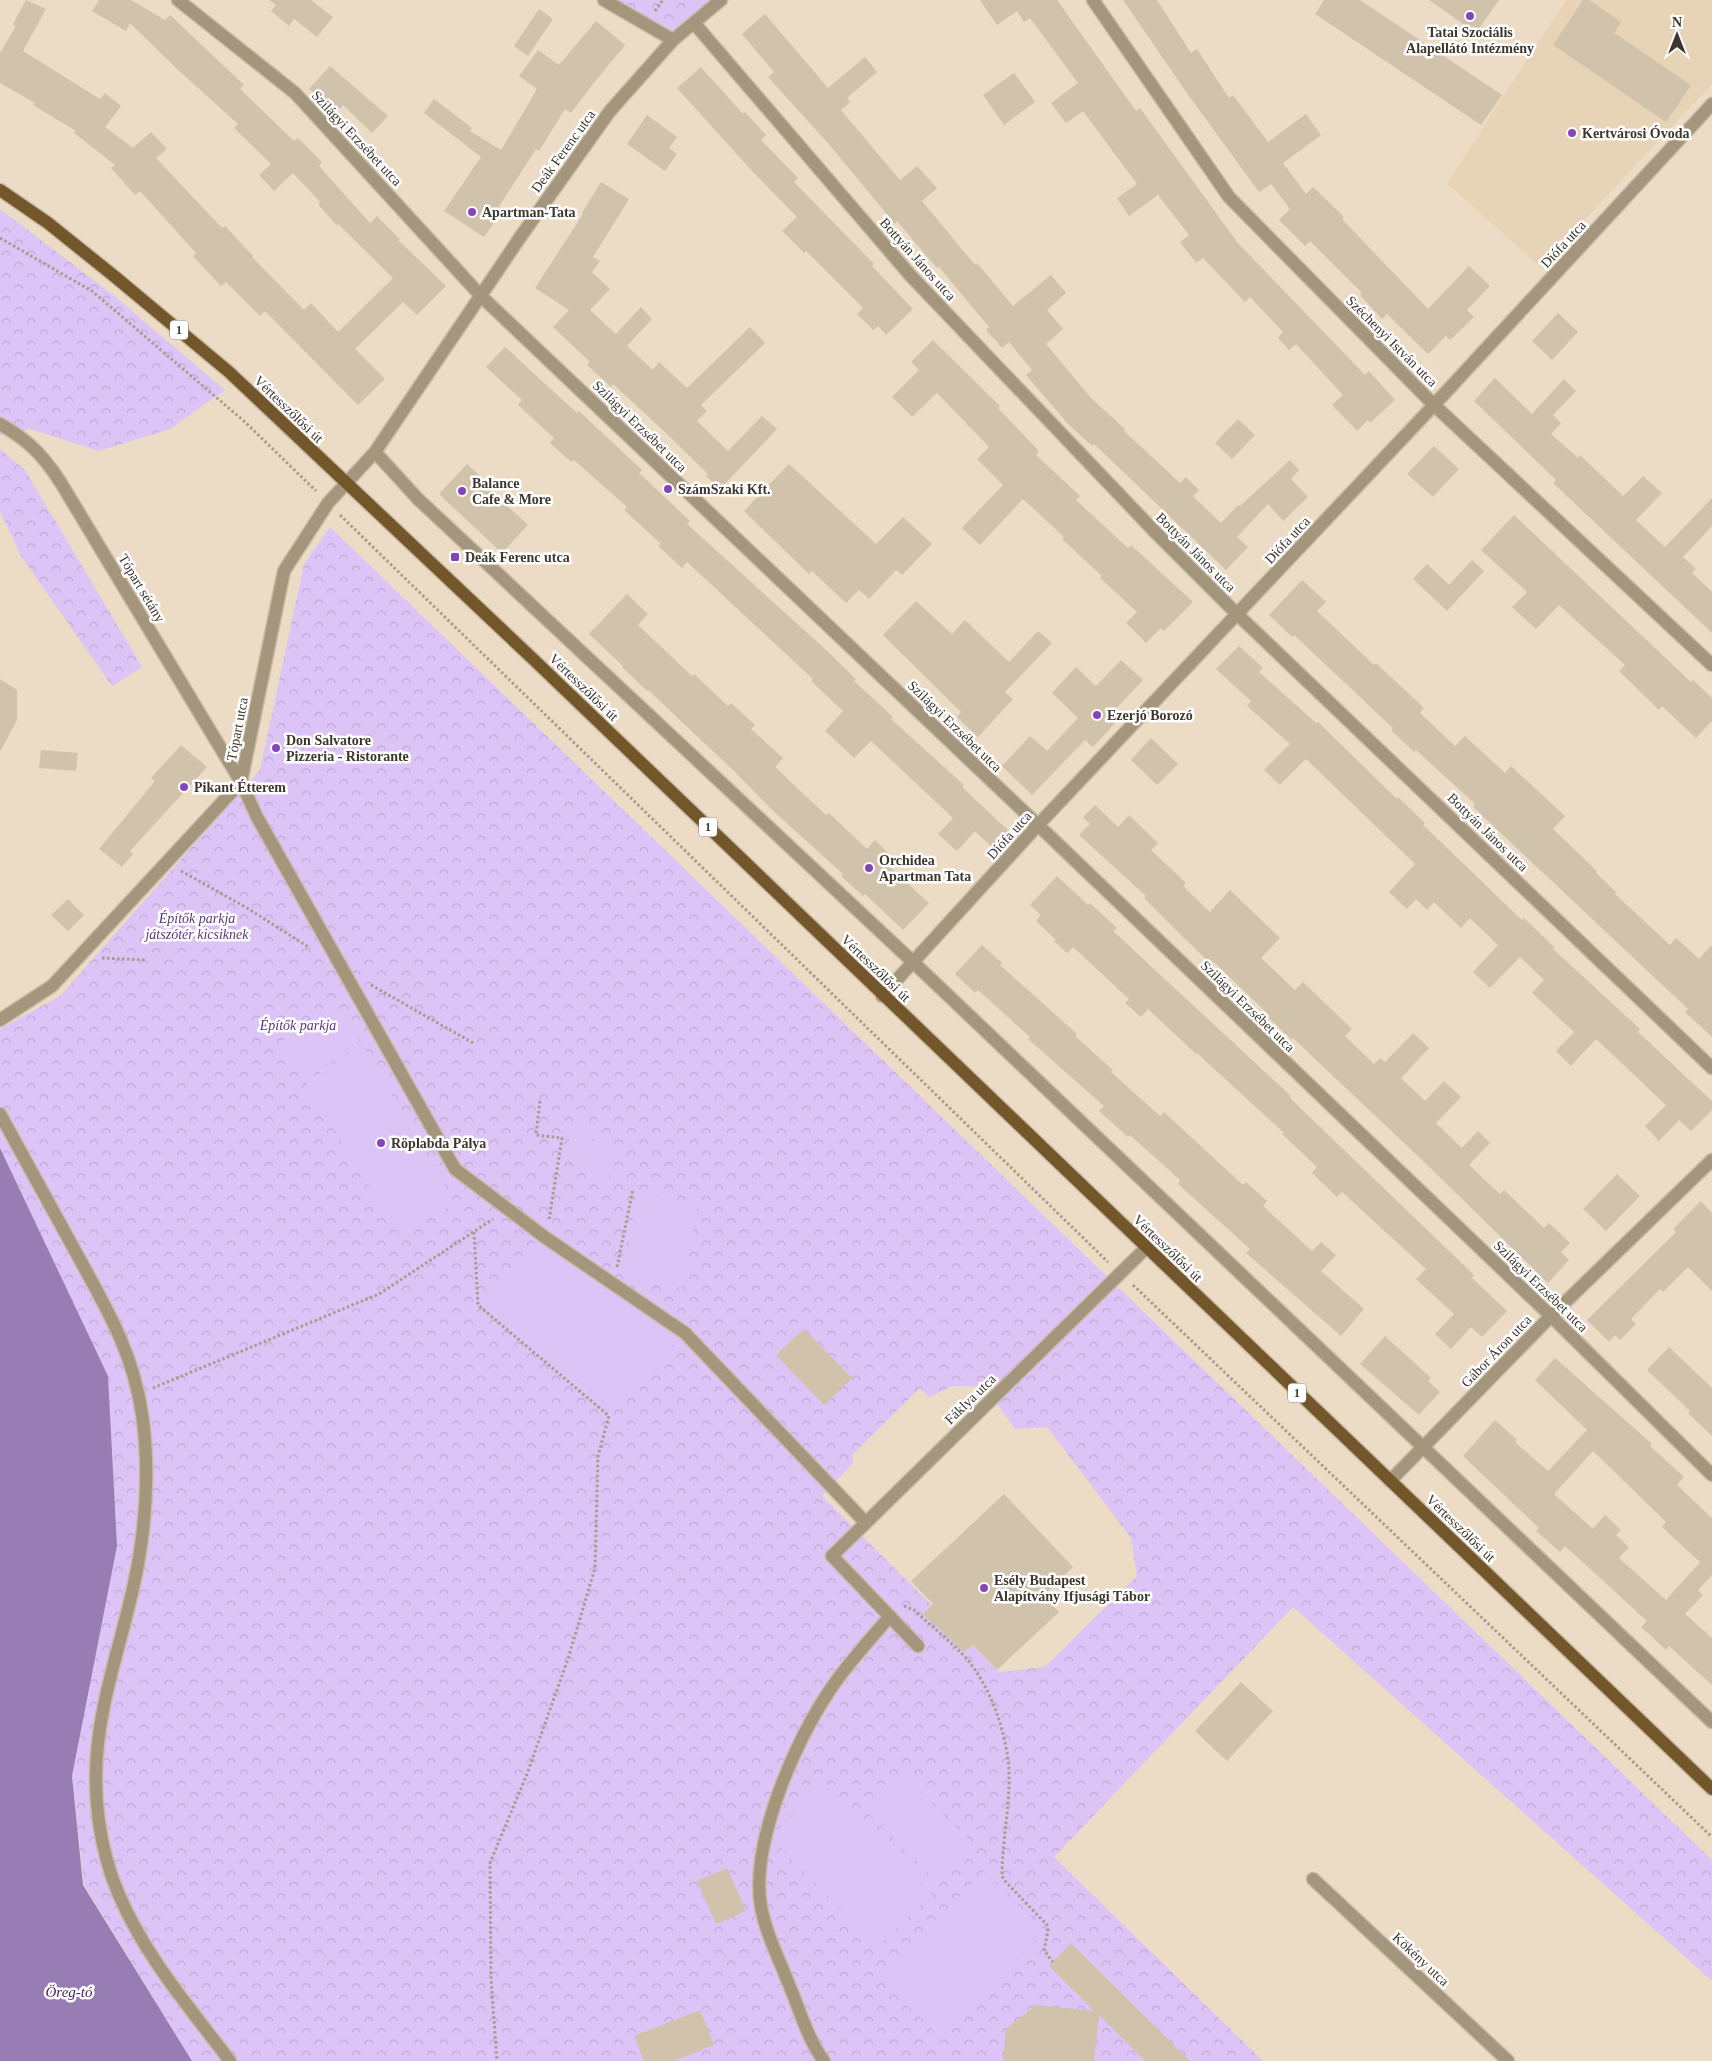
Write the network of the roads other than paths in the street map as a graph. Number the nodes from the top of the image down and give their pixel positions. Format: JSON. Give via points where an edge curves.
{"nodes":[{"id":1,"x":178,"y":0,"type":"edge"},
{"id":2,"x":604,"y":0,"type":"edge"},
{"id":3,"x":721,"y":0,"type":"edge"},
{"id":4,"x":1093,"y":0,"type":"edge"},
{"id":5,"x":694,"y":23,"type":"junction"},
{"id":6,"x":673,"y":40,"type":"junction"},
{"id":7,"x":1712,"y":104,"type":"edge"},
{"id":8,"x":0,"y":190,"type":"edge"},
{"id":9,"x":481,"y":296,"type":"junction"},
{"id":10,"x":1434,"y":405,"type":"junction"},
{"id":11,"x":0,"y":424,"type":"edge"},
{"id":12,"x":375,"y":452,"type":"junction"},
{"id":13,"x":346,"y":484,"type":"junction"},
{"id":14,"x":1237,"y":614,"type":"junction"},
{"id":15,"x":1712,"y":665,"type":"edge"},
{"id":16,"x":241,"y":782,"type":"junction"},
{"id":17,"x":1038,"y":825,"type":"junction"},
{"id":18,"x":913,"y":962,"type":"junction"},
{"id":19,"x":882,"y":996,"type":"junction"},
{"id":20,"x":0,"y":1020,"type":"edge"},
{"id":21,"x":1712,"y":1068,"type":"edge"},
{"id":22,"x":0,"y":1114,"type":"edge"},
{"id":23,"x":1712,"y":1160,"type":"edge"},
{"id":24,"x":1146,"y":1248,"type":"junction"},
{"id":25,"x":1551,"y":1316,"type":"junction"},
{"id":26,"x":1423,"y":1447,"type":"junction"},
{"id":27,"x":1712,"y":1475,"type":"edge"},
{"id":28,"x":1390,"y":1481,"type":"junction"},
{"id":29,"x":866,"y":1524,"type":"junction"},
{"id":30,"x":890,"y":1616,"type":"junction"},
{"id":31,"x":918,"y":1646,"type":"dead end"},
{"id":32,"x":1712,"y":1722,"type":"edge"},
{"id":33,"x":1712,"y":1789,"type":"edge"},
{"id":34,"x":1314,"y":1879,"type":"dead end"},
{"id":35,"x":230,"y":2061,"type":"edge"},
{"id":36,"x":824,"y":2061,"type":"edge"},
{"id":37,"x":1508,"y":2061,"type":"edge"}],
"edges":[{"from":1,"to":9,"type":"street","name":"Szilágyi Erzsébet utca","via":[[295,93]]},
{"from":2,"to":6,"type":"street"},
{"from":3,"to":5,"type":"street","name":"Deák Ferenc utca"},
{"from":4,"to":10,"type":"street","name":"Széchenyi István utca","via":[[1229,198]]},
{"from":5,"to":6,"type":"street","name":"Deák Ferenc utca"},
{"from":5,"to":14,"type":"street","name":"Bottyán János utca","via":[[910,275]]},
{"from":6,"to":9,"type":"street","name":"Deák Ferenc utca","via":[[610,112]]},
{"from":7,"to":10,"type":"street","name":"Diófa utca"},
{"from":8,"to":13,"type":"main road","name":"Vértesszőlősi út","number":"1","via":[[48,223],[185,334]]},
{"from":9,"to":12,"type":"street","name":"Deák Ferenc utca"},
{"from":9,"to":17,"type":"street","name":"Szilágyi Erzsébet utca"},
{"from":10,"to":14,"type":"street","name":"Diófa utca"},
{"from":10,"to":15,"type":"street","name":"Széchenyi István utca"},
{"from":11,"to":16,"type":"street","name":"Tópart sétány","via":[[35,448],[49,464]]},
{"from":12,"to":13,"type":"street","name":"Deák Ferenc utca"},
{"from":12,"to":18,"type":"street","name":"Vértesszőlősi út","via":[[418,499]]},
{"from":13,"to":16,"type":"street","name":"Tópart utca","via":[[328,504],[284,571]]},
{"from":13,"to":19,"type":"main road","name":"Vértesszőlősi út","number":"1"},
{"from":14,"to":17,"type":"street","name":"Diófa utca"},
{"from":14,"to":21,"type":"street","name":"Bottyán János utca"},
{"from":16,"to":20,"type":"street","name":"Tópart utca","via":[[52,986]]},
{"from":16,"to":29,"type":"street","name":"Tópart sétány","via":[[271,842],[455,1169],[546,1238],[685,1333]]},
{"from":17,"to":18,"type":"street","name":"Diófa utca"},
{"from":17,"to":25,"type":"street","name":"Szilágyi Erzsébet utca"},
{"from":18,"to":19,"type":"street","name":"Diófa utca"},
{"from":18,"to":26,"type":"street","name":"Vértesszőlősi út"},
{"from":19,"to":24,"type":"main road","name":"Vértesszőlősi út","number":"1"},
{"from":22,"to":35,"type":"street","via":[[116,1324],[132,1366],[138,1394],[146,1464],[144,1522],[98,1743],[96,1775],[105,1853],[116,1888],[144,1945]]},
{"from":23,"to":25,"type":"street","name":"Gábor Áron utca"},
{"from":24,"to":28,"type":"main road","name":"Vértesszőlősi út","number":"1"},
{"from":24,"to":29,"type":"street","name":"Fáklya utca"},
{"from":25,"to":26,"type":"street","name":"Gábor Áron utca"},
{"from":25,"to":27,"type":"street","name":"Szilágyi Erzsébet utca"},
{"from":26,"to":28,"type":"street","name":"Gábor Áron utca"},
{"from":26,"to":32,"type":"street","name":"Vértesszőlősi út"},
{"from":28,"to":33,"type":"main road","name":"Vértesszőlősi út","number":"1"},
{"from":29,"to":30,"type":"street","name":"Fáklya utca","via":[[832,1556]]},
{"from":30,"to":31,"type":"street","name":"Fáklya utca"},
{"from":30,"to":36,"type":"street","via":[[830,1690],[796,1749],[760,1859],[759,1893],[768,1932],[811,2039]]},
{"from":34,"to":37,"type":"street","name":"Kökény utca"}]}
